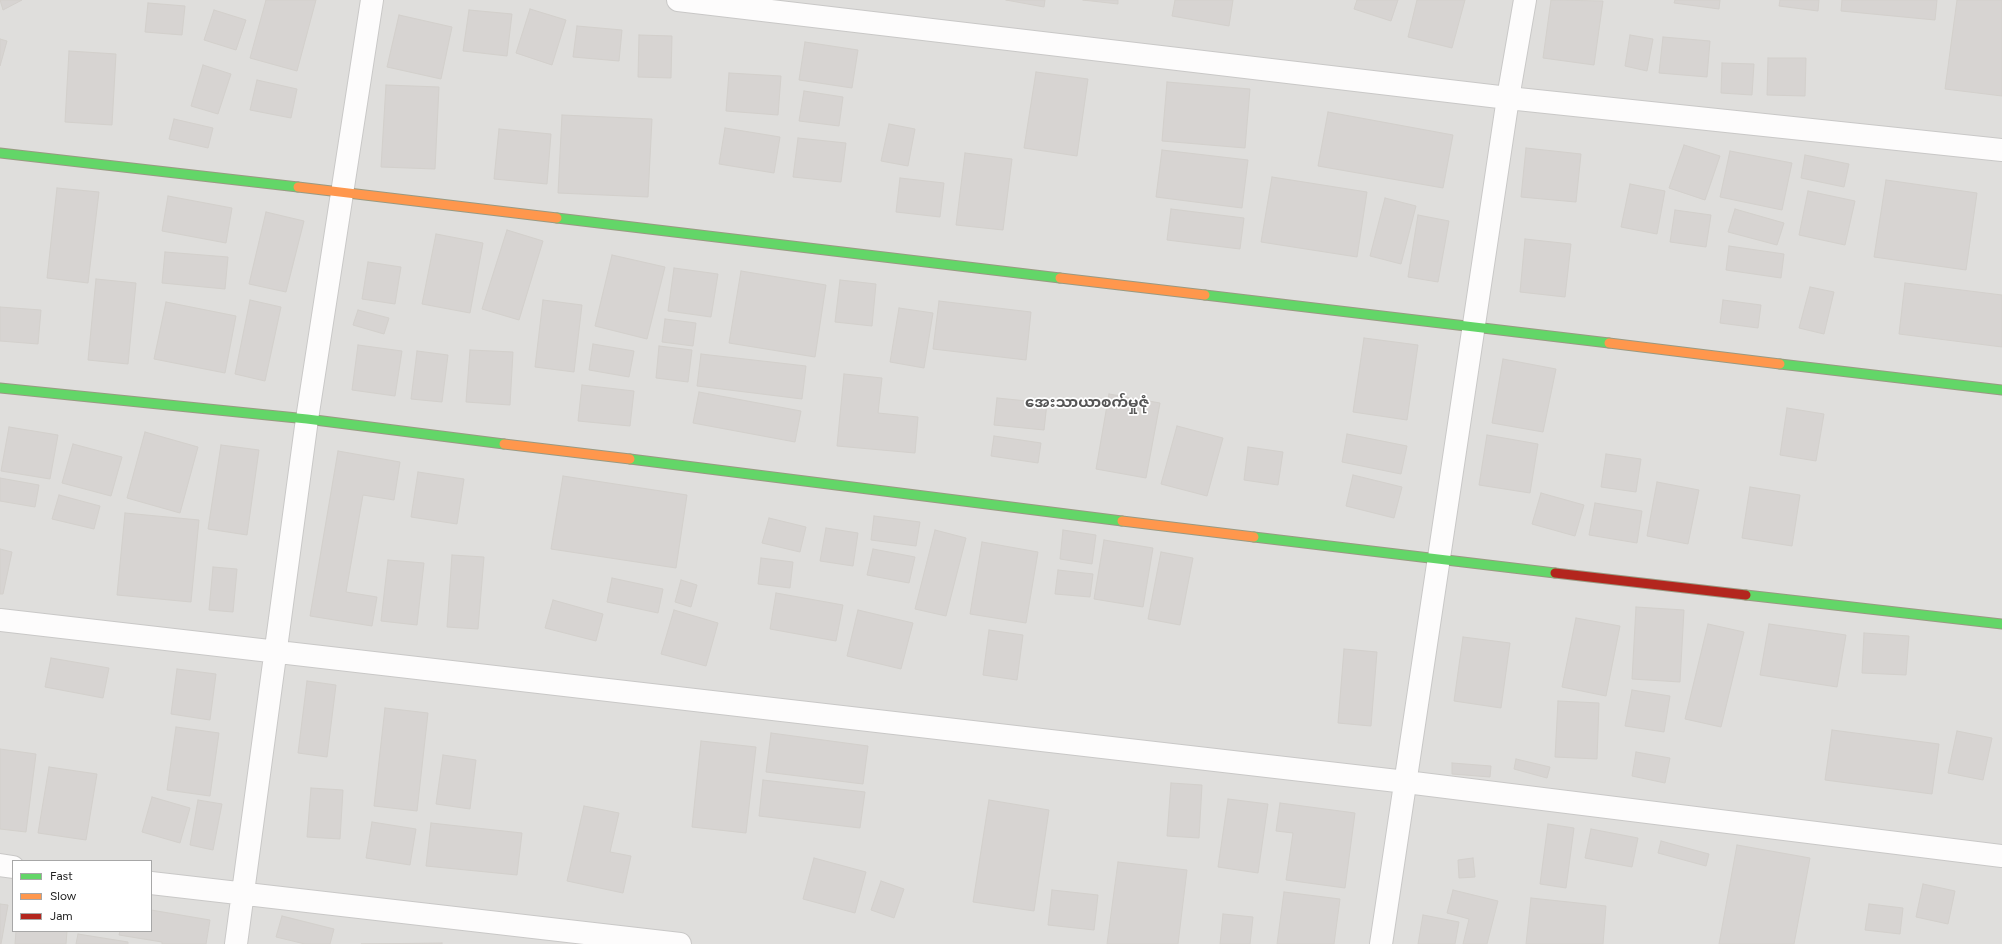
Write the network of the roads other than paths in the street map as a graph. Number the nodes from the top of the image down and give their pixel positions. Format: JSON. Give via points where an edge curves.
{"nodes":[{"id":1,"x":372,"y":0,"type":"edge"},
{"id":2,"x":678,"y":0,"type":"edge"},
{"id":3,"x":1525,"y":0,"type":"edge"},
{"id":4,"x":1508,"y":98,"type":"junction"},
{"id":5,"x":2002,"y":150,"type":"edge"},
{"id":6,"x":0,"y":153,"type":"edge"},
{"id":7,"x":343,"y":192,"type":"junction"},
{"id":8,"x":1474,"y":326,"type":"junction"},
{"id":9,"x":0,"y":388,"type":"edge"},
{"id":10,"x":2002,"y":390,"type":"edge"},
{"id":11,"x":307,"y":419,"type":"junction"},
{"id":12,"x":1438,"y":560,"type":"junction"},
{"id":13,"x":0,"y":620,"type":"edge"},
{"id":14,"x":2002,"y":624,"type":"edge"},
{"id":15,"x":276,"y":650,"type":"junction"},
{"id":16,"x":1406,"y":782,"type":"junction"},
{"id":17,"x":2002,"y":856,"type":"edge"},
{"id":18,"x":0,"y":866,"type":"edge"},
{"id":19,"x":12,"y":867,"type":"edge"},
{"id":20,"x":152,"y":883,"type":"edge"},
{"id":21,"x":242,"y":894,"type":"junction"},
{"id":22,"x":236,"y":944,"type":"edge"},
{"id":23,"x":680,"y":944,"type":"edge"},
{"id":24,"x":1381,"y":944,"type":"edge"}],
"edges":[{"from":1,"to":7,"type":"street"},
{"from":2,"to":4,"type":"street"},
{"from":3,"to":4,"type":"street"},
{"from":4,"to":5,"type":"street"},
{"from":4,"to":8,"type":"street"},
{"from":6,"to":7,"type":"street"},
{"from":7,"to":8,"type":"street"},
{"from":7,"to":11,"type":"street"},
{"from":8,"to":10,"type":"street"},
{"from":8,"to":12,"type":"street"},
{"from":9,"to":11,"type":"street"},
{"from":11,"to":12,"type":"street"},
{"from":11,"to":15,"type":"street"},
{"from":12,"to":14,"type":"street"},
{"from":12,"to":16,"type":"street"},
{"from":13,"to":15,"type":"street"},
{"from":15,"to":16,"type":"street"},
{"from":15,"to":21,"type":"street"},
{"from":16,"to":17,"type":"street"},
{"from":16,"to":24,"type":"street"},
{"from":18,"to":19,"type":"street"},
{"from":20,"to":21,"type":"street"},
{"from":21,"to":22,"type":"street"},
{"from":21,"to":23,"type":"street"}]}
